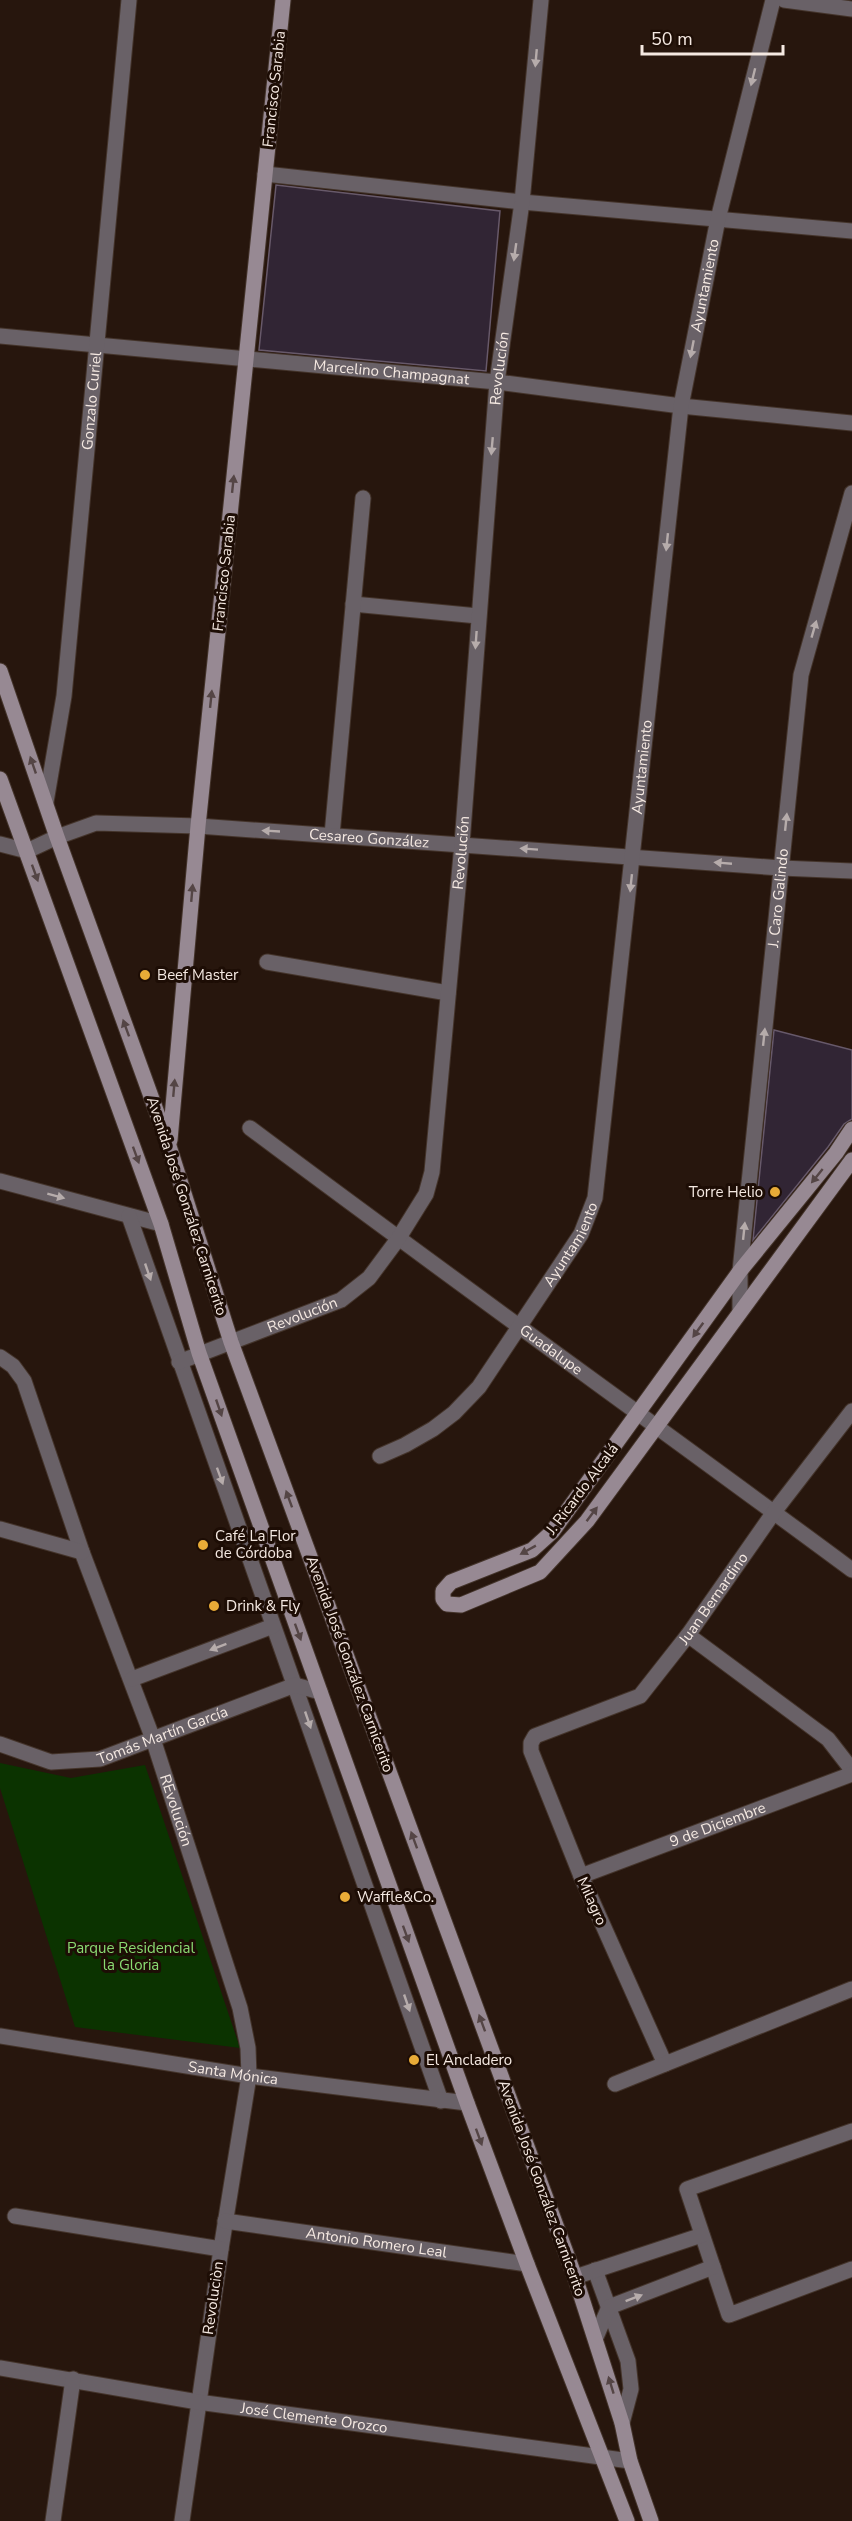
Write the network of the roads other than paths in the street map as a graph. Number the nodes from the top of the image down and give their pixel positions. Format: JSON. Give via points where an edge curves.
{"nodes":[{"id":1,"x":129,"y":0,"type":"edge"},
{"id":2,"x":284,"y":0,"type":"edge"},
{"id":3,"x":541,"y":0,"type":"edge"},
{"id":4,"x":773,"y":0,"type":"edge"},
{"id":5,"x":784,"y":0,"type":"edge"},
{"id":6,"x":852,"y":9,"type":"edge"},
{"id":7,"x":265,"y":174,"type":"junction"},
{"id":8,"x":522,"y":202,"type":"junction"},
{"id":9,"x":718,"y":219,"type":"junction"},
{"id":10,"x":852,"y":231,"type":"edge"},
{"id":11,"x":0,"y":336,"type":"edge"},
{"id":12,"x":98,"y":345,"type":"junction"},
{"id":13,"x":246,"y":359,"type":"junction"},
{"id":14,"x":498,"y":382,"type":"junction"},
{"id":15,"x":681,"y":406,"type":"junction"},
{"id":16,"x":852,"y":423,"type":"edge"},
{"id":17,"x":852,"y":493,"type":"edge"},
{"id":18,"x":363,"y":498,"type":"dead end"},
{"id":19,"x":353,"y":603,"type":"junction"},
{"id":20,"x":478,"y":616,"type":"junction"},
{"id":21,"x":0,"y":671,"type":"edge"},
{"id":22,"x":0,"y":779,"type":"edge"},
{"id":23,"x":46,"y":802,"type":"junction"},
{"id":24,"x":198,"y":826,"type":"junction"},
{"id":25,"x":332,"y":835,"type":"junction"},
{"id":26,"x":57,"y":837,"type":"junction"},
{"id":27,"x":0,"y":844,"type":"edge"},
{"id":28,"x":462,"y":844,"type":"junction"},
{"id":29,"x":27,"y":851,"type":"junction"},
{"id":30,"x":634,"y":856,"type":"junction"},
{"id":31,"x":781,"y":868,"type":"junction"},
{"id":32,"x":852,"y":871,"type":"edge"},
{"id":33,"x":267,"y":962,"type":"dead end"},
{"id":34,"x":448,"y":993,"type":"junction"},
{"id":35,"x":250,"y":1128,"type":"dead end"},
{"id":36,"x":852,"y":1130,"type":"edge"},
{"id":37,"x":169,"y":1146,"type":"junction"},
{"id":38,"x":852,"y":1160,"type":"edge"},
{"id":39,"x":0,"y":1181,"type":"edge"},
{"id":40,"x":129,"y":1216,"type":"junction"},
{"id":41,"x":161,"y":1224,"type":"junction"},
{"id":42,"x":398,"y":1239,"type":"junction"},
{"id":43,"x":740,"y":1271,"type":"junction"},
{"id":44,"x":740,"y":1310,"type":"junction"},
{"id":45,"x":521,"y":1326,"type":"junction"},
{"id":46,"x":231,"y":1342,"type":"junction"},
{"id":47,"x":199,"y":1353,"type":"junction"},
{"id":48,"x":0,"y":1357,"type":"edge"},
{"id":49,"x":179,"y":1362,"type":"junction"},
{"id":50,"x":852,"y":1410,"type":"edge"},
{"id":51,"x":638,"y":1414,"type":"junction"},
{"id":52,"x":655,"y":1426,"type":"junction"},
{"id":53,"x":380,"y":1456,"type":"dead end"},
{"id":54,"x":774,"y":1512,"type":"junction"},
{"id":55,"x":0,"y":1529,"type":"edge"},
{"id":56,"x":82,"y":1552,"type":"junction"},
{"id":57,"x":852,"y":1570,"type":"edge"},
{"id":58,"x":273,"y":1626,"type":"junction"},
{"id":59,"x":688,"y":1635,"type":"junction"},
{"id":60,"x":132,"y":1679,"type":"junction"},
{"id":61,"x":295,"y":1685,"type":"junction"},
{"id":62,"x":320,"y":1692,"type":"junction"},
{"id":63,"x":534,"y":1736,"type":"joint"},
{"id":64,"x":153,"y":1739,"type":"junction"},
{"id":65,"x":0,"y":1744,"type":"edge"},
{"id":66,"x":852,"y":1772,"type":"edge"},
{"id":67,"x":581,"y":1876,"type":"junction"},
{"id":68,"x":852,"y":1989,"type":"edge"},
{"id":69,"x":0,"y":2036,"type":"edge"},
{"id":70,"x":665,"y":2064,"type":"junction"},
{"id":71,"x":249,"y":2076,"type":"junction"},
{"id":72,"x":615,"y":2084,"type":"dead end"},
{"id":73,"x":441,"y":2101,"type":"junction"},
{"id":74,"x":467,"y":2103,"type":"junction"},
{"id":75,"x":852,"y":2131,"type":"edge"},
{"id":76,"x":15,"y":2216,"type":"dead end"},
{"id":77,"x":225,"y":2222,"type":"junction"},
{"id":78,"x":702,"y":2235,"type":"junction"},
{"id":79,"x":220,"y":2249,"type":"junction"},
{"id":80,"x":527,"y":2264,"type":"junction"},
{"id":81,"x":713,"y":2267,"type":"junction"},
{"id":82,"x":852,"y":2269,"type":"edge"},
{"id":83,"x":595,"y":2270,"type":"junction"},
{"id":84,"x":575,"y":2277,"type":"junction"},
{"id":85,"x":609,"y":2307,"type":"junction"},
{"id":86,"x":596,"y":2337,"type":"junction"},
{"id":87,"x":0,"y":2368,"type":"edge"},
{"id":88,"x":73,"y":2379,"type":"junction"},
{"id":89,"x":198,"y":2402,"type":"junction"},
{"id":90,"x":622,"y":2423,"type":"junction"},
{"id":91,"x":603,"y":2458,"type":"junction"},
{"id":92,"x":630,"y":2461,"type":"junction"},
{"id":93,"x":53,"y":2521,"type":"edge"},
{"id":94,"x":182,"y":2521,"type":"edge"},
{"id":95,"x":627,"y":2521,"type":"edge"},
{"id":96,"x":651,"y":2521,"type":"edge"}],
"edges":[{"from":1,"to":12,"type":"street","name":"Gonzalo Curiel"},
{"from":2,"to":7,"type":"street","name":"Francisco Sarabia"},
{"from":3,"to":8,"type":"street","name":"Revolución","one_way":true},
{"from":4,"to":9,"type":"street","name":"Ayuntamiento","one_way":true},
{"from":5,"to":6,"type":"street"},
{"from":7,"to":8,"type":"street"},
{"from":7,"to":13,"type":"street","name":"Francisco Sarabia"},
{"from":8,"to":9,"type":"street"},
{"from":8,"to":14,"type":"street","name":"Revolución","one_way":true},
{"from":9,"to":10,"type":"street"},
{"from":9,"to":15,"type":"street","name":"Ayuntamiento","one_way":true},
{"from":11,"to":12,"type":"street","name":"Marcelino Champagnat"},
{"from":12,"to":13,"type":"street","name":"Marcelino Champagnat"},
{"from":12,"to":23,"type":"street","name":"Gonzalo Curiel","via":[[64,696]]},
{"from":13,"to":14,"type":"street","name":"Marcelino Champagnat"},
{"from":24,"to":13,"type":"street","name":"Francisco Sarabia","one_way":true},
{"from":14,"to":15,"type":"street","name":"Marcelino Champagnat"},
{"from":14,"to":20,"type":"street","name":"Revolución","one_way":true},
{"from":15,"to":16,"type":"street","name":"Marcelino Champagnat"},
{"from":15,"to":30,"type":"street","name":"Ayuntamiento","one_way":true},
{"from":31,"to":17,"type":"street","name":"J. Caro Galindo","one_way":true,"via":[[801,675]]},
{"from":18,"to":19,"type":"street"},
{"from":19,"to":20,"type":"street"},
{"from":19,"to":25,"type":"street"},
{"from":20,"to":28,"type":"street","name":"Revolución","one_way":true},
{"from":23,"to":21,"type":"street","name":"Avenida José González Carnicerito","one_way":true},
{"from":22,"to":29,"type":"street","name":"Avenida José González Carnicerito"},
{"from":23,"to":26,"type":"street","name":"Avenida José González Carnicerito"},
{"from":25,"to":24,"type":"street","name":"Cesareo González","one_way":true},
{"from":24,"to":26,"type":"street","name":"Cesareo González","via":[[96,824]]},
{"from":37,"to":24,"type":"street","name":"Francisco Sarabia","one_way":true},
{"from":25,"to":28,"type":"street","name":"Cesareo González"},
{"from":26,"to":29,"type":"street","name":"Cesareo González"},
{"from":37,"to":26,"type":"street","name":"Avenida José González Carnicerito","one_way":true},
{"from":27,"to":29,"type":"street"},
{"from":30,"to":28,"type":"street","name":"Cesareo González","one_way":true},
{"from":28,"to":34,"type":"street","name":"Revolución"},
{"from":29,"to":41,"type":"street","name":"Avenida José González Carnicerito","one_way":true},
{"from":31,"to":30,"type":"street","name":"Cesareo González","one_way":true},
{"from":30,"to":45,"type":"street","name":"Ayuntamiento","one_way":true,"via":[[595,1198],[581,1234]]},
{"from":31,"to":32,"type":"street","name":"Cesareo González"},
{"from":43,"to":31,"type":"street","name":"J. Caro Galindo","one_way":true},
{"from":33,"to":34,"type":"street"},
{"from":34,"to":42,"type":"street","name":"Revolución","via":[[432,1172],[426,1194]]},
{"from":35,"to":42,"type":"street","name":"Guadalupe"},
{"from":36,"to":43,"type":"street","name":"J. Ricardo Alcalá","one_way":true},
{"from":37,"to":46,"type":"street","name":"Avenida José González Carnicerito"},
{"from":38,"to":44,"type":"street","name":"J. Ricardo Alcalá"},
{"from":39,"to":40,"type":"street","one_way":true},
{"from":40,"to":41,"type":"street"},
{"from":40,"to":49,"type":"street","one_way":true},
{"from":41,"to":47,"type":"street","name":"Avenida José González Carnicerito"},
{"from":42,"to":45,"type":"street","name":"Guadalupe"},
{"from":42,"to":46,"type":"street","name":"Revolución","via":[[369,1278],[341,1300]]},
{"from":43,"to":44,"type":"street","name":"J. Caro Galindo"},
{"from":43,"to":51,"type":"street","name":"J. Ricardo Alcalá","one_way":true},
{"from":44,"to":52,"type":"street","name":"J. Ricardo Alcalá"},
{"from":45,"to":51,"type":"street","name":"Guadalupe"},
{"from":45,"to":53,"type":"street","name":"Ayuntamiento","via":[[479,1387],[454,1413],[405,1445]]},
{"from":46,"to":47,"type":"street","name":"Revolución"},
{"from":84,"to":46,"type":"street","name":"Avenida José González Carnicerito","one_way":true},
{"from":47,"to":49,"type":"street","name":"Revolución"},
{"from":47,"to":62,"type":"street","name":"Avenida José González Carnicerito","one_way":true},
{"from":48,"to":56,"type":"street","name":"REvolución","via":[[24,1381]]},
{"from":49,"to":58,"type":"street","one_way":true},
{"from":50,"to":54,"type":"street","name":"Juan Bernardino"},
{"from":51,"to":52,"type":"street","name":"Guadalupe"},
{"from":51,"to":52,"type":"street","name":"J. Ricardo Alcalá","one_way":true,"via":[[552,1532],[532,1550],[451,1582],[442,1599],[447,1604],[460,1605],[540,1572],[587,1521]]},
{"from":52,"to":54,"type":"street","name":"Guadalupe"},
{"from":54,"to":57,"type":"street","name":"Guadalupe"},
{"from":54,"to":59,"type":"street","name":"Juan Bernardino"},
{"from":55,"to":56,"type":"street"},
{"from":56,"to":60,"type":"street","name":"REvolución"},
{"from":58,"to":60,"type":"street","one_way":true},
{"from":58,"to":61,"type":"street"},
{"from":59,"to":63,"type":"street","name":"Juan Bernardino","via":[[640,1696]]},
{"from":59,"to":66,"type":"street","via":[[828,1739]]},
{"from":60,"to":64,"type":"street","name":"REvolución"},
{"from":61,"to":62,"type":"street"},
{"from":61,"to":64,"type":"street","name":"Tomás Martín García"},
{"from":61,"to":73,"type":"street","one_way":true},
{"from":62,"to":74,"type":"street","name":"Avenida José González Carnicerito","one_way":true},
{"from":63,"to":67,"type":"street","name":"Milagro","via":[[531,1751]]},
{"from":64,"to":65,"type":"street","name":"Tomás Martín García","via":[[100,1759],[76,1762],[51,1762]]},
{"from":64,"to":71,"type":"street","name":"REvolución","via":[[240,2008]]},
{"from":66,"to":67,"type":"street","name":"9 de Diciembre"},
{"from":67,"to":70,"type":"street","name":"Milagro"},
{"from":68,"to":70,"type":"street"},
{"from":69,"to":71,"type":"street","name":"Santa Mónica"},
{"from":70,"to":72,"type":"street"},
{"from":71,"to":73,"type":"street","name":"Santa Mónica"},
{"from":71,"to":77,"type":"street","name":"Revoluciòn"},
{"from":73,"to":74,"type":"street","name":"Santa Mónica"},
{"from":74,"to":80,"type":"street","name":"Avenida José González Carnicerito","one_way":true},
{"from":75,"to":78,"type":"street","via":[[687,2189]]},
{"from":76,"to":79,"type":"street"},
{"from":77,"to":79,"type":"street","name":"Revoluciòn"},
{"from":77,"to":80,"type":"street","name":"Antonio Romero Leal"},
{"from":78,"to":81,"type":"street"},
{"from":78,"to":83,"type":"street"},
{"from":79,"to":89,"type":"street","name":"Revoluciòn"},
{"from":80,"to":91,"type":"street","name":"Avenida José González Carnicerito"},
{"from":81,"to":82,"type":"street","via":[[729,2315]]},
{"from":85,"to":81,"type":"street","one_way":true},
{"from":83,"to":84,"type":"street"},
{"from":83,"to":85,"type":"street"},
{"from":84,"to":86,"type":"street","name":"Avenida José González Carnicerito"},
{"from":85,"to":86,"type":"street"},
{"from":85,"to":90,"type":"street","via":[[628,2361],[631,2389]]},
{"from":90,"to":86,"type":"street","name":"Avenida José González Carnicerito","one_way":true},
{"from":87,"to":88,"type":"street","name":"José Clemente Orozco"},
{"from":88,"to":89,"type":"street","name":"José Clemente Orozco"},
{"from":88,"to":93,"type":"street"},
{"from":89,"to":91,"type":"street","name":"José Clemente Orozco"},
{"from":89,"to":94,"type":"street","name":"Revoluciòn"},
{"from":90,"to":92,"type":"street","name":"Avenida José González Carnicerito"},
{"from":91,"to":92,"type":"street","name":"José Clemente Orozco"},
{"from":91,"to":95,"type":"street","name":"Avenida José González Carnicerito"},
{"from":92,"to":96,"type":"street","name":"Avenida José González Carnicerito"}]}
